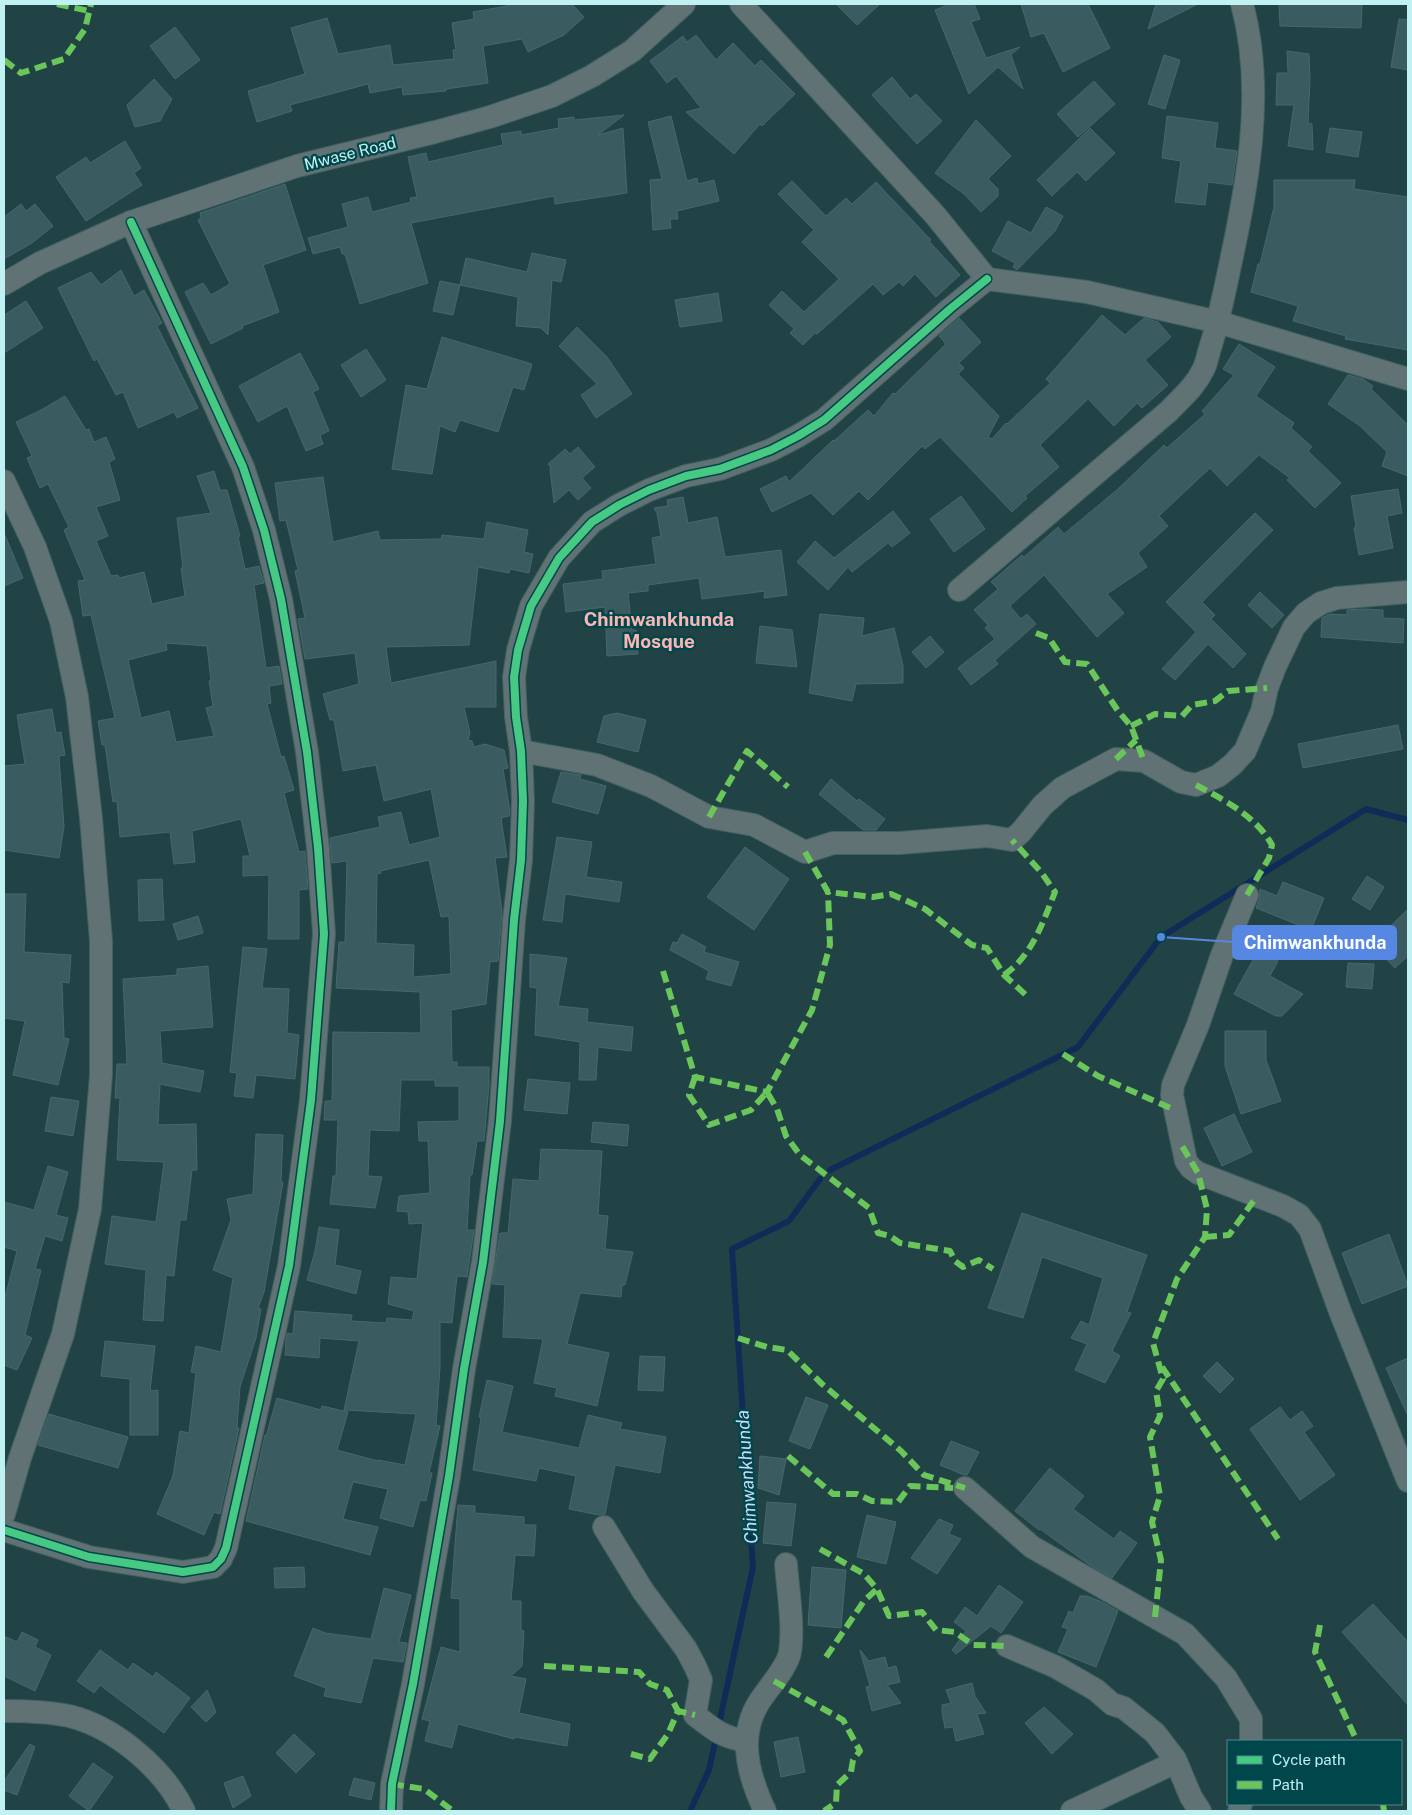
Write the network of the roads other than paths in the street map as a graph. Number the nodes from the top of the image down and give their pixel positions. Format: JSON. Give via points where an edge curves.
{"nodes":[{"id":1,"x":684,"y":4,"type":"edge"},
{"id":2,"x":741,"y":4,"type":"edge"},
{"id":3,"x":1242,"y":4,"type":"edge"},
{"id":4,"x":131,"y":222,"type":"junction"},
{"id":5,"x":987,"y":279,"type":"junction"},
{"id":6,"x":4,"y":284,"type":"edge"},
{"id":7,"x":1218,"y":322,"type":"junction"},
{"id":8,"x":1408,"y":379,"type":"edge"},
{"id":9,"x":4,"y":481,"type":"edge"},
{"id":10,"x":959,"y":590,"type":"dead end"},
{"id":11,"x":1408,"y":592,"type":"edge"},
{"id":12,"x":521,"y":751,"type":"junction"},
{"id":13,"x":1247,"y":895,"type":"dead end"},
{"id":14,"x":12,"y":1455,"type":"edge"},
{"id":15,"x":1408,"y":1480,"type":"edge"},
{"id":16,"x":965,"y":1488,"type":"dead end"},
{"id":17,"x":4,"y":1514,"type":"edge"},
{"id":18,"x":604,"y":1527,"type":"dead end"},
{"id":19,"x":4,"y":1530,"type":"edge"},
{"id":20,"x":786,"y":1564,"type":"dead end"},
{"id":21,"x":1007,"y":1646,"type":"dead end"},
{"id":22,"x":4,"y":1711,"type":"edge"},
{"id":23,"x":1251,"y":1740,"type":"edge"},
{"id":24,"x":746,"y":1741,"type":"junction"},
{"id":25,"x":1176,"y":1762,"type":"junction"},
{"id":26,"x":184,"y":1811,"type":"edge"},
{"id":27,"x":391,"y":1811,"type":"edge"},
{"id":28,"x":765,"y":1811,"type":"edge"},
{"id":29,"x":1072,"y":1811,"type":"edge"},
{"id":30,"x":1200,"y":1811,"type":"edge"}],
"edges":[{"from":1,"to":4,"type":"street","name":"Mwase Road","via":[[632,51],[552,96],[490,117],[297,166]]},
{"from":2,"to":5,"type":"street","via":[[935,215]]},
{"from":3,"to":7,"type":"street","via":[[1251,43],[1250,158]]},
{"from":4,"to":6,"type":"street","name":"Mwase Road","via":[[40,263]]},
{"from":4,"to":19,"type":"street","via":[[243,467],[282,599],[307,752],[324,934],[311,1100],[289,1266],[221,1559],[213,1567],[183,1572],[89,1557]]},
{"from":5,"to":7,"type":"street","via":[[1087,292]]},
{"from":5,"to":12,"type":"street","via":[[824,420],[798,436],[720,470],[686,476],[649,490],[592,522],[559,558],[531,606],[514,677]]},
{"from":7,"to":8,"type":"street"},
{"from":7,"to":10,"type":"street","via":[[1203,370],[1192,388]]},
{"from":9,"to":14,"type":"street","via":[[35,547],[60,622],[77,697],[101,941],[101,1075],[90,1209],[63,1334]]},
{"from":11,"to":12,"type":"street","via":[[1337,598],[1306,613],[1294,627],[1275,667],[1246,751],[1218,776],[1196,785],[1181,782],[1144,761],[1116,759],[1062,788],[1012,840],[987,836],[833,844],[806,852],[754,825],[709,817],[652,786],[597,765]]},
{"from":12,"to":27,"type":"street","via":[[524,801],[521,860],[500,1121],[483,1262],[418,1656],[392,1784]]},
{"from":13,"to":15,"type":"street","via":[[1173,1085],[1172,1095],[1186,1161],[1198,1173],[1299,1214],[1310,1229]]},
{"from":14,"to":17,"type":"street"},
{"from":16,"to":23,"type":"street","via":[[1032,1547],[1184,1634],[1226,1678],[1251,1720]]},
{"from":18,"to":24,"type":"street","via":[[695,1666],[701,1680],[695,1715],[712,1729]]},
{"from":20,"to":24,"type":"street","via":[[790,1654],[754,1707]]},
{"from":21,"to":25,"type":"street","via":[[1056,1667],[1096,1690],[1112,1704],[1124,1708],[1155,1733]]},
{"from":22,"to":26,"type":"street","via":[[68,1716],[98,1726],[142,1756],[164,1780]]},
{"from":24,"to":28,"type":"street","via":[[748,1764]]},
{"from":25,"to":29,"type":"street"},
{"from":25,"to":30,"type":"street"}]}
